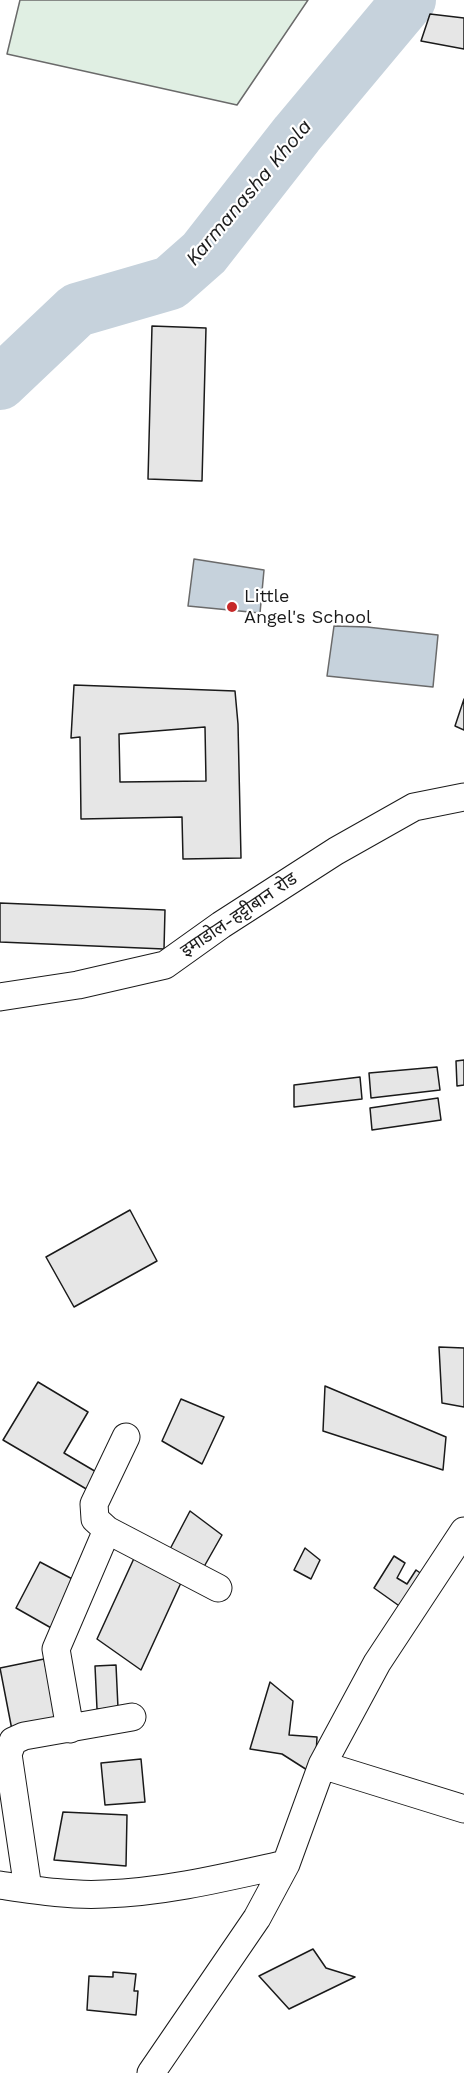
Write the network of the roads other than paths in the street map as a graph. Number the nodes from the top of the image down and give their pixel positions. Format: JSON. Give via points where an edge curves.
{"nodes":[{"id":1,"x":464,"y":797,"type":"edge"},
{"id":2,"x":0,"y":997,"type":"edge"},
{"id":3,"x":126,"y":1437,"type":"dead end"},
{"id":4,"x":107,"y":1530,"type":"junction"},
{"id":5,"x":464,"y":1531,"type":"edge"},
{"id":6,"x":218,"y":1588,"type":"dead end"},
{"id":7,"x":132,"y":1717,"type":"dead end"},
{"id":8,"x":70,"y":1729,"type":"junction"},
{"id":9,"x":322,"y":1765,"type":"junction"},
{"id":10,"x":464,"y":1809,"type":"edge"},
{"id":11,"x":286,"y":1864,"type":"junction"},
{"id":12,"x":0,"y":1885,"type":"edge"},
{"id":13,"x":28,"y":1889,"type":"junction"},
{"id":14,"x":151,"y":2073,"type":"edge"}],
"edges":[{"from":1,"to":2,"type":"street","name":"इमाडोल-हट्टीबान रोड","via":[[414,807],[336,851],[165,965],[78,985]]},
{"from":3,"to":4,"type":"street","via":[[94,1504],[95,1520]]},
{"from":4,"to":6,"type":"street"},
{"from":4,"to":8,"type":"street","via":[[56,1649]]},
{"from":5,"to":9,"type":"street","via":[[377,1663]]},
{"from":7,"to":8,"type":"street"},
{"from":8,"to":13,"type":"street","via":[[24,1736],[13,1741],[8,1754]]},
{"from":9,"to":10,"type":"street"},
{"from":9,"to":11,"type":"street"},
{"from":11,"to":13,"type":"street","via":[[182,1886],[104,1894]]},
{"from":11,"to":14,"type":"street","via":[[257,1918]]},
{"from":12,"to":13,"type":"street"}]}
